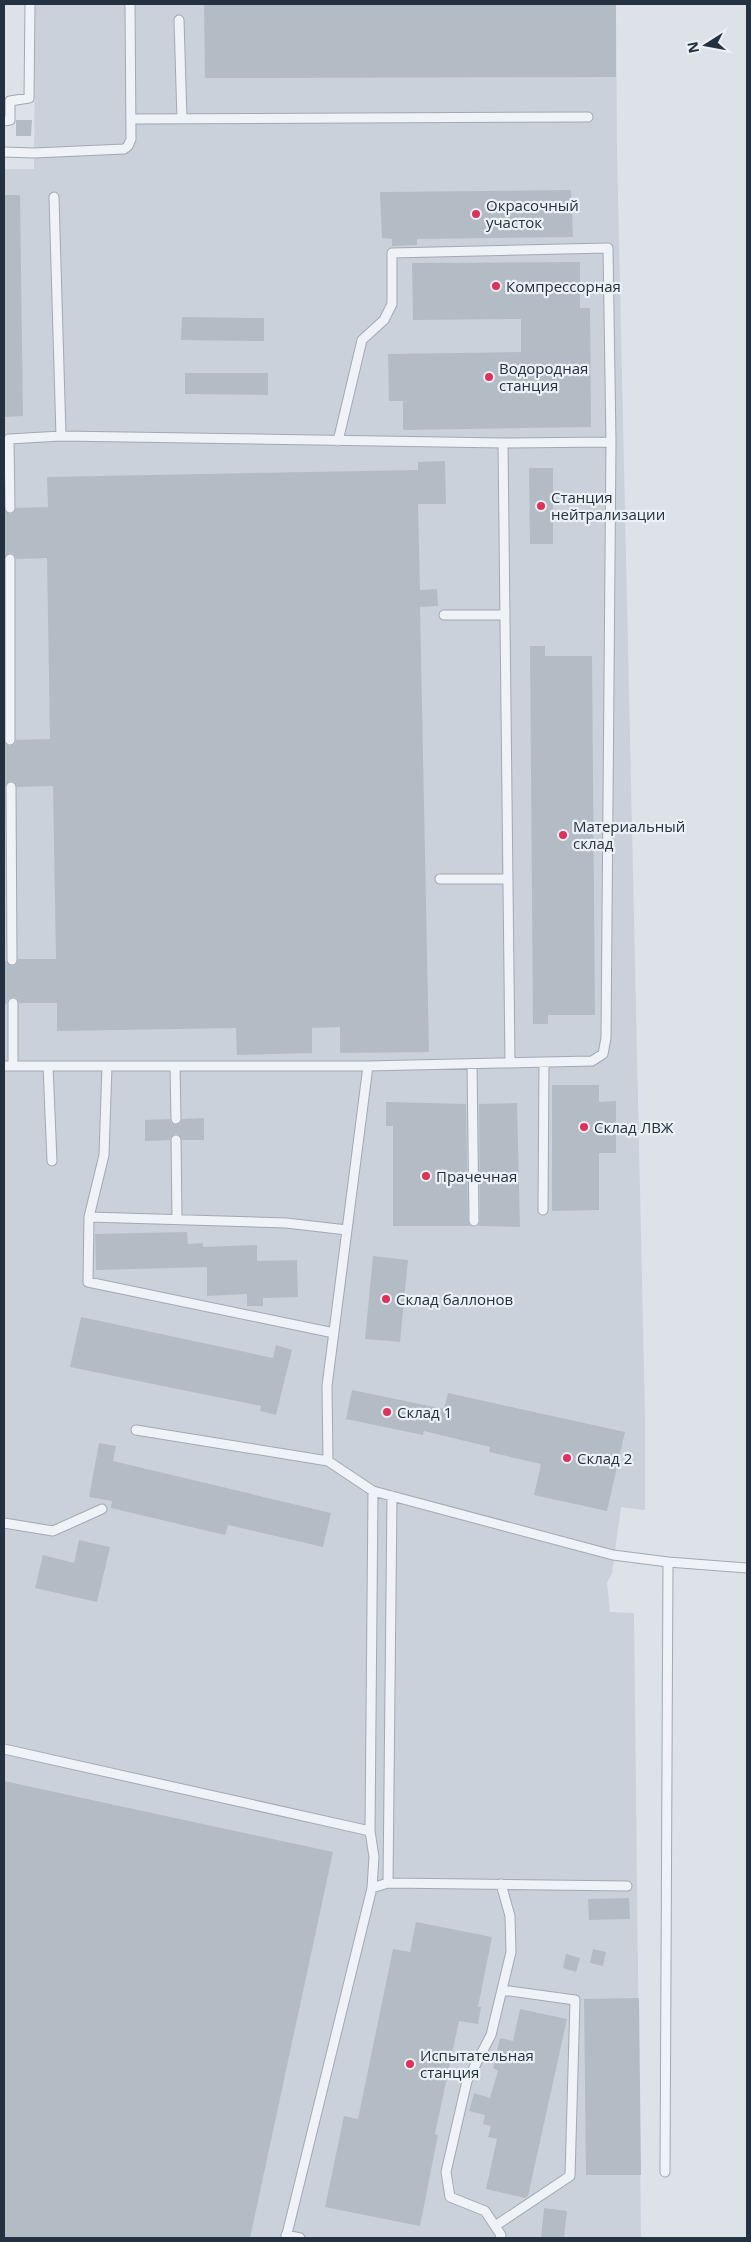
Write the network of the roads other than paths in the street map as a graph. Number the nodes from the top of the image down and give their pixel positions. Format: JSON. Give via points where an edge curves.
{"nodes":[{"id":1,"x":30,"y":4,"type":"edge"},
{"id":2,"x":130,"y":4,"type":"edge"},
{"id":3,"x":179,"y":20,"type":"dead end"},
{"id":4,"x":588,"y":117,"type":"dead end"},
{"id":5,"x":132,"y":119,"type":"junction"},
{"id":6,"x":182,"y":119,"type":"junction"},
{"id":7,"x":4,"y":121,"type":"edge"},
{"id":8,"x":4,"y":152,"type":"edge"},
{"id":9,"x":54,"y":197,"type":"dead end"},
{"id":10,"x":61,"y":436,"type":"junction"},
{"id":11,"x":338,"y":441,"type":"junction"},
{"id":12,"x":611,"y":442,"type":"junction"},
{"id":13,"x":502,"y":444,"type":"junction"},
{"id":14,"x":10,"y":508,"type":"dead end"},
{"id":15,"x":10,"y":559,"type":"dead end"},
{"id":16,"x":444,"y":615,"type":"dead end"},
{"id":17,"x":505,"y":615,"type":"junction"},
{"id":18,"x":10,"y":740,"type":"dead end"},
{"id":19,"x":11,"y":787,"type":"dead end"},
{"id":20,"x":440,"y":879,"type":"dead end"},
{"id":21,"x":508,"y":879,"type":"junction"},
{"id":22,"x":12,"y":960,"type":"dead end"},
{"id":23,"x":13,"y":1004,"type":"dead end"},
{"id":24,"x":544,"y":1062,"type":"junction"},
{"id":25,"x":510,"y":1063,"type":"junction"},
{"id":26,"x":472,"y":1064,"type":"junction"},
{"id":27,"x":8,"y":1066,"type":"edge"},
{"id":28,"x":48,"y":1066,"type":"junction"},
{"id":29,"x":107,"y":1066,"type":"junction"},
{"id":30,"x":175,"y":1066,"type":"junction"},
{"id":31,"x":368,"y":1066,"type":"junction"},
{"id":32,"x":176,"y":1119,"type":"dead end"},
{"id":33,"x":176,"y":1140,"type":"dead end"},
{"id":34,"x":52,"y":1161,"type":"dead end"},
{"id":35,"x":544,"y":1210,"type":"dead end"},
{"id":36,"x":89,"y":1217,"type":"junction"},
{"id":37,"x":178,"y":1220,"type":"junction"},
{"id":38,"x":474,"y":1221,"type":"dead end"},
{"id":39,"x":347,"y":1230,"type":"junction"},
{"id":40,"x":334,"y":1333,"type":"junction"},
{"id":41,"x":136,"y":1430,"type":"dead end"},
{"id":42,"x":328,"y":1461,"type":"junction"},
{"id":43,"x":373,"y":1491,"type":"junction"},
{"id":44,"x":392,"y":1496,"type":"junction"},
{"id":45,"x":102,"y":1509,"type":"dead end"},
{"id":46,"x":4,"y":1523,"type":"edge"},
{"id":47,"x":668,"y":1562,"type":"junction"},
{"id":48,"x":747,"y":1568,"type":"edge"},
{"id":49,"x":4,"y":1749,"type":"edge"},
{"id":50,"x":370,"y":1831,"type":"junction"},
{"id":51,"x":388,"y":1883,"type":"junction"},
{"id":52,"x":501,"y":1884,"type":"junction"},
{"id":53,"x":628,"y":1886,"type":"dead end"},
{"id":54,"x":372,"y":1888,"type":"junction"},
{"id":55,"x":502,"y":1990,"type":"junction"},
{"id":56,"x":665,"y":2172,"type":"dead end"},
{"id":57,"x":495,"y":2226,"type":"junction"},
{"id":58,"x":286,"y":2237,"type":"edge"},
{"id":59,"x":300,"y":2238,"type":"edge"},
{"id":60,"x":500,"y":2238,"type":"edge"}],
"edges":[{"from":1,"to":7,"type":"lane","via":[[29,98],[10,101],[10,120]]},
{"from":2,"to":5,"type":"lane"},
{"from":3,"to":6,"type":"lane"},
{"from":4,"to":6,"type":"lane"},
{"from":5,"to":6,"type":"lane"},
{"from":5,"to":8,"type":"lane","via":[[131,139],[124,149]]},
{"from":9,"to":10,"type":"lane"},
{"from":10,"to":11,"type":"lane"},
{"from":10,"to":14,"type":"lane","via":[[9,439]]},
{"from":11,"to":12,"type":"lane","via":[[362,340],[384,320],[392,304],[392,253],[608,248]]},
{"from":11,"to":13,"type":"lane"},
{"from":12,"to":13,"type":"lane"},
{"from":12,"to":24,"type":"lane","via":[[606,1038],[603,1054],[592,1061]]},
{"from":13,"to":17,"type":"lane"},
{"from":15,"to":18,"type":"lane"},
{"from":16,"to":17,"type":"lane"},
{"from":17,"to":21,"type":"lane"},
{"from":19,"to":22,"type":"lane"},
{"from":20,"to":21,"type":"lane"},
{"from":21,"to":25,"type":"lane"},
{"from":23,"to":27,"type":"lane"},
{"from":24,"to":25,"type":"lane"},
{"from":24,"to":35,"type":"lane"},
{"from":25,"to":26,"type":"lane"},
{"from":26,"to":31,"type":"lane"},
{"from":26,"to":38,"type":"lane"},
{"from":27,"to":28,"type":"lane"},
{"from":28,"to":29,"type":"lane"},
{"from":28,"to":34,"type":"lane"},
{"from":29,"to":30,"type":"lane"},
{"from":29,"to":36,"type":"lane","via":[[104,1154]]},
{"from":30,"to":31,"type":"lane"},
{"from":30,"to":32,"type":"lane"},
{"from":31,"to":39,"type":"lane"},
{"from":33,"to":37,"type":"lane"},
{"from":36,"to":37,"type":"lane"},
{"from":36,"to":40,"type":"lane","via":[[88,1282]]},
{"from":37,"to":39,"type":"lane","via":[[286,1222]]},
{"from":39,"to":40,"type":"lane"},
{"from":40,"to":42,"type":"lane","via":[[327,1386]]},
{"from":41,"to":42,"type":"lane"},
{"from":42,"to":43,"type":"lane"},
{"from":43,"to":44,"type":"lane"},
{"from":43,"to":50,"type":"lane"},
{"from":44,"to":47,"type":"lane","via":[[613,1555]]},
{"from":44,"to":51,"type":"lane"},
{"from":45,"to":46,"type":"lane","via":[[53,1531]]},
{"from":47,"to":48,"type":"lane"},
{"from":47,"to":56,"type":"lane"},
{"from":49,"to":50,"type":"lane"},
{"from":50,"to":54,"type":"lane","via":[[374,1856]]},
{"from":51,"to":52,"type":"lane"},
{"from":51,"to":54,"type":"lane"},
{"from":52,"to":53,"type":"lane"},
{"from":52,"to":55,"type":"lane","via":[[510,1916],[511,1952]]},
{"from":54,"to":58,"type":"lane"},
{"from":55,"to":57,"type":"lane","via":[[491,2035],[467,2081],[446,2172],[450,2197],[486,2210]]},
{"from":55,"to":57,"type":"lane","via":[[575,2000],[575,2009],[570,2176]]},
{"from":57,"to":60,"type":"lane"},
{"from":58,"to":59,"type":"lane"}]}
